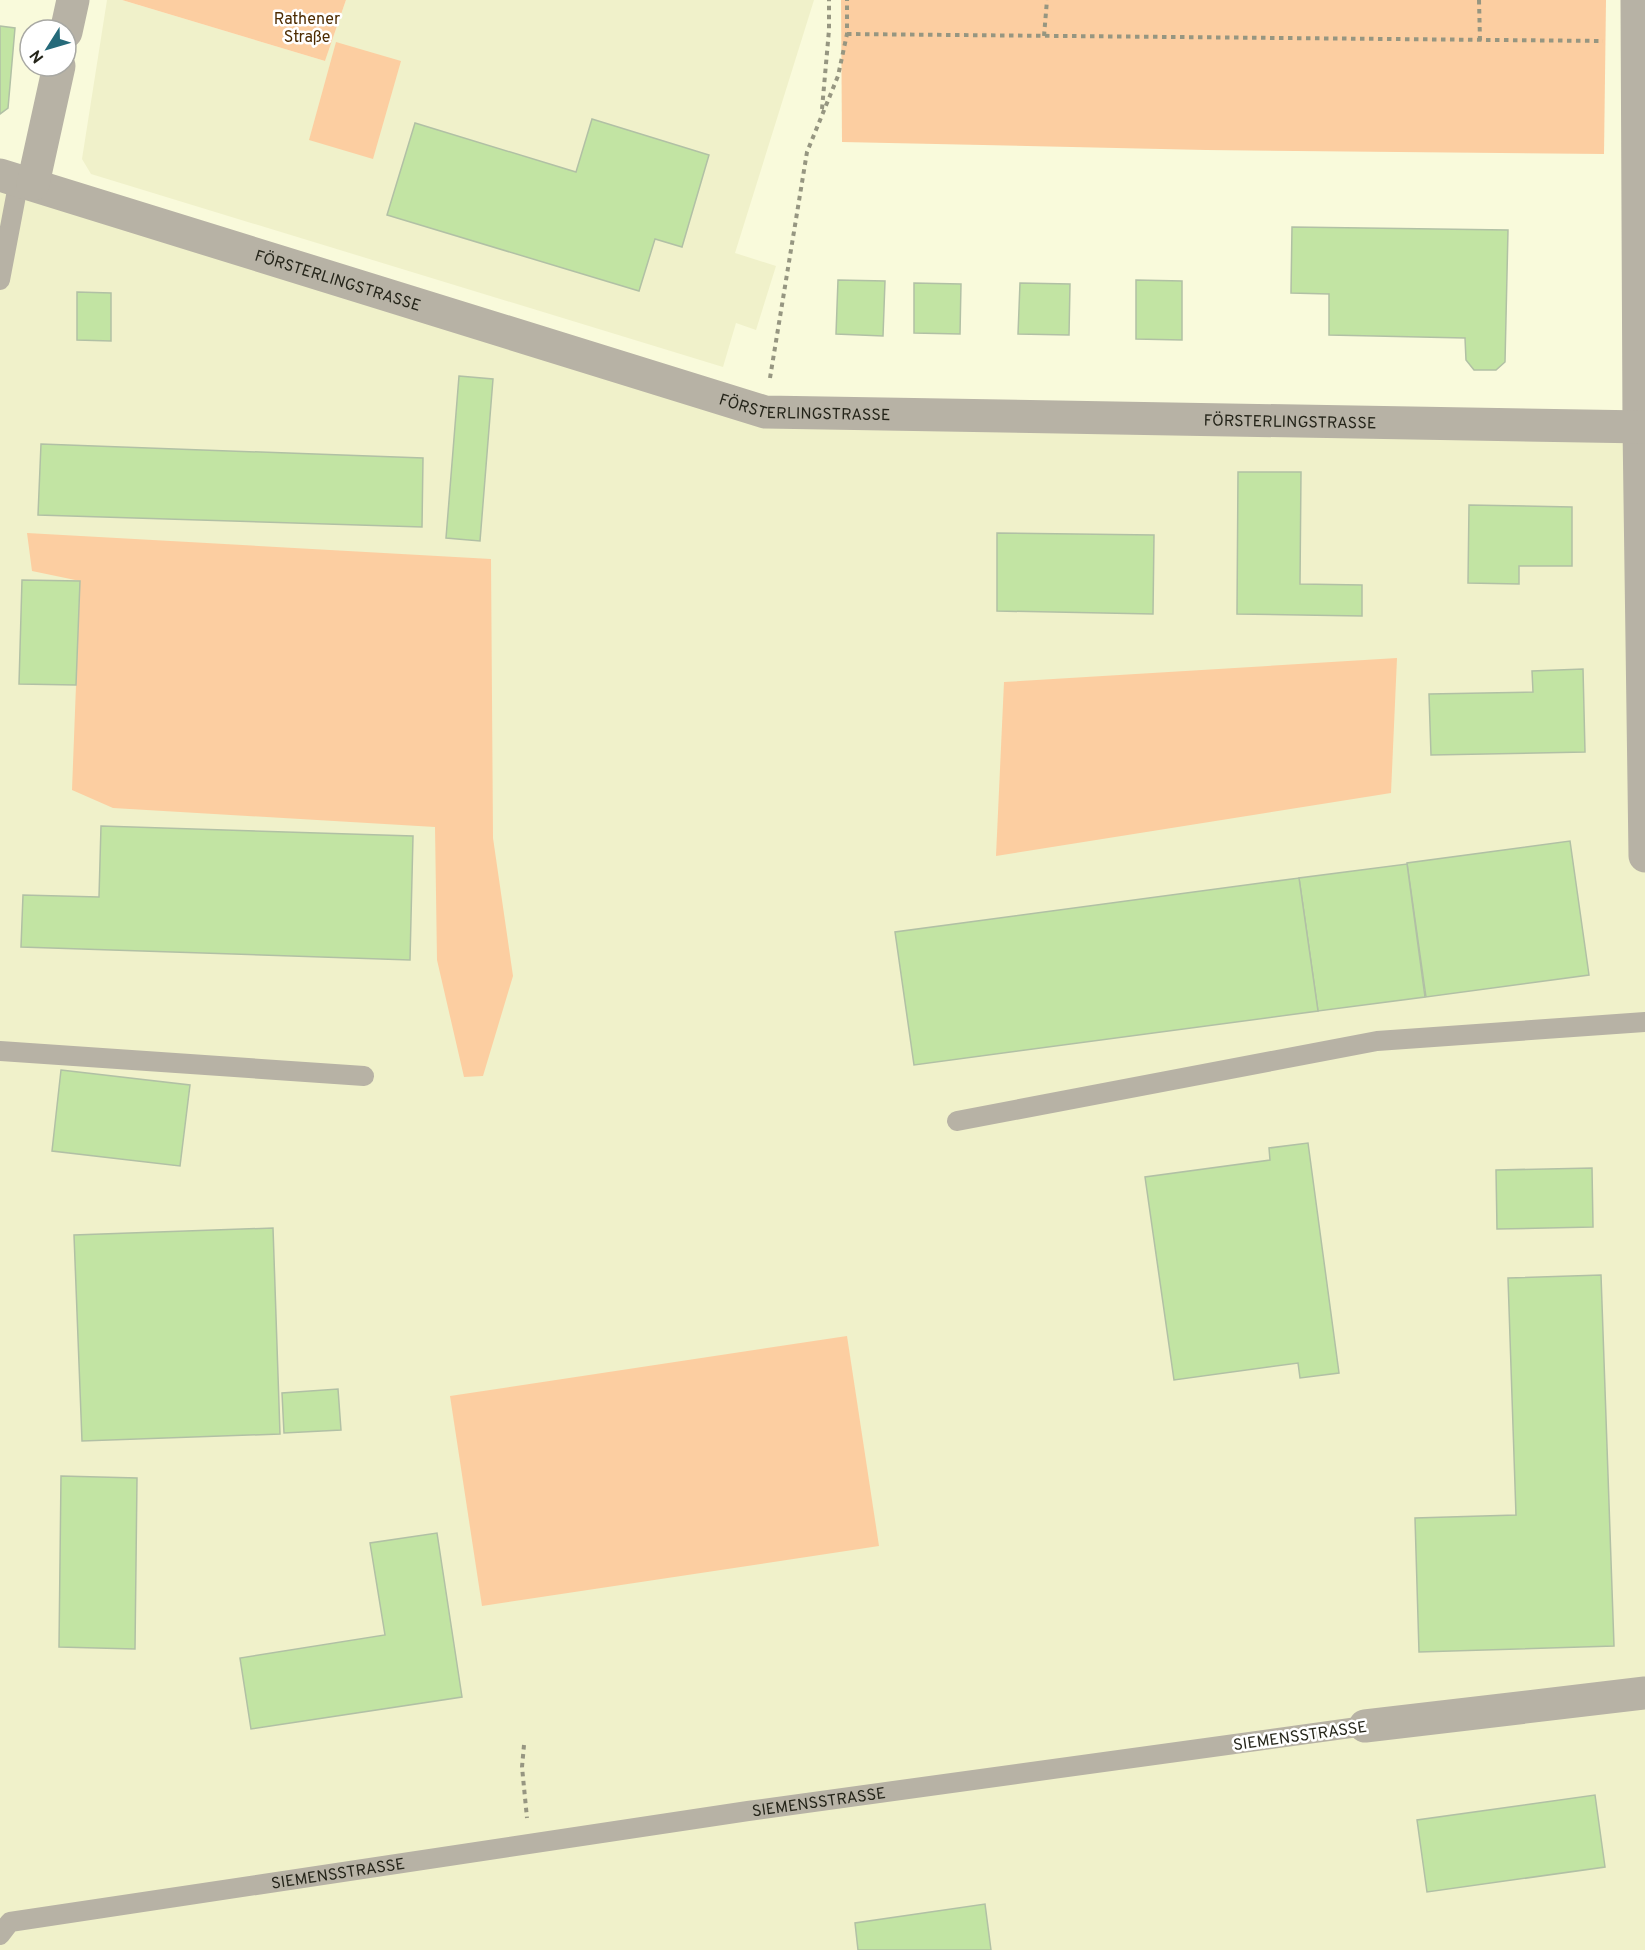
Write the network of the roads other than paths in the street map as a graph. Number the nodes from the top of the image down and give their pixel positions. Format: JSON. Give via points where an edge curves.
{"nodes":[{"id":1,"x":73,"y":0,"type":"edge"},
{"id":2,"x":1637,"y":0,"type":"edge"},
{"id":3,"x":69,"y":18,"type":"edge"},
{"id":4,"x":55,"y":78,"type":"edge"},
{"id":5,"x":17,"y":180,"type":"edge"},
{"id":6,"x":0,"y":280,"type":"edge"},
{"id":7,"x":1642,"y":427,"type":"edge"},
{"id":8,"x":1645,"y":856,"type":"edge"},
{"id":9,"x":1645,"y":1022,"type":"edge"},
{"id":10,"x":0,"y":1051,"type":"edge"},
{"id":11,"x":364,"y":1076,"type":"dead end"},
{"id":12,"x":957,"y":1121,"type":"dead end"},
{"id":13,"x":1645,"y":1693,"type":"edge"},
{"id":14,"x":1365,"y":1726,"type":"joint"},
{"id":15,"x":0,"y":1935,"type":"edge"}],
"edges":[{"from":1,"to":3,"type":"street"},
{"from":2,"to":7,"type":"street"},
{"from":4,"to":5,"type":"street"},
{"from":5,"to":6,"type":"lane"},
{"from":5,"to":7,"type":"street","name":"FÖRSTERLINGSTRASSE","via":[[765,412]]},
{"from":7,"to":8,"type":"street"},
{"from":9,"to":12,"type":"lane","via":[[1377,1041]]},
{"from":10,"to":11,"type":"lane"},
{"from":13,"to":14,"type":"street","name":"SIEMENSSTRASSE"},
{"from":14,"to":15,"type":"lane","name":"SIEMENSSTRASSE","via":[[748,1811],[10,1922]]}]}
